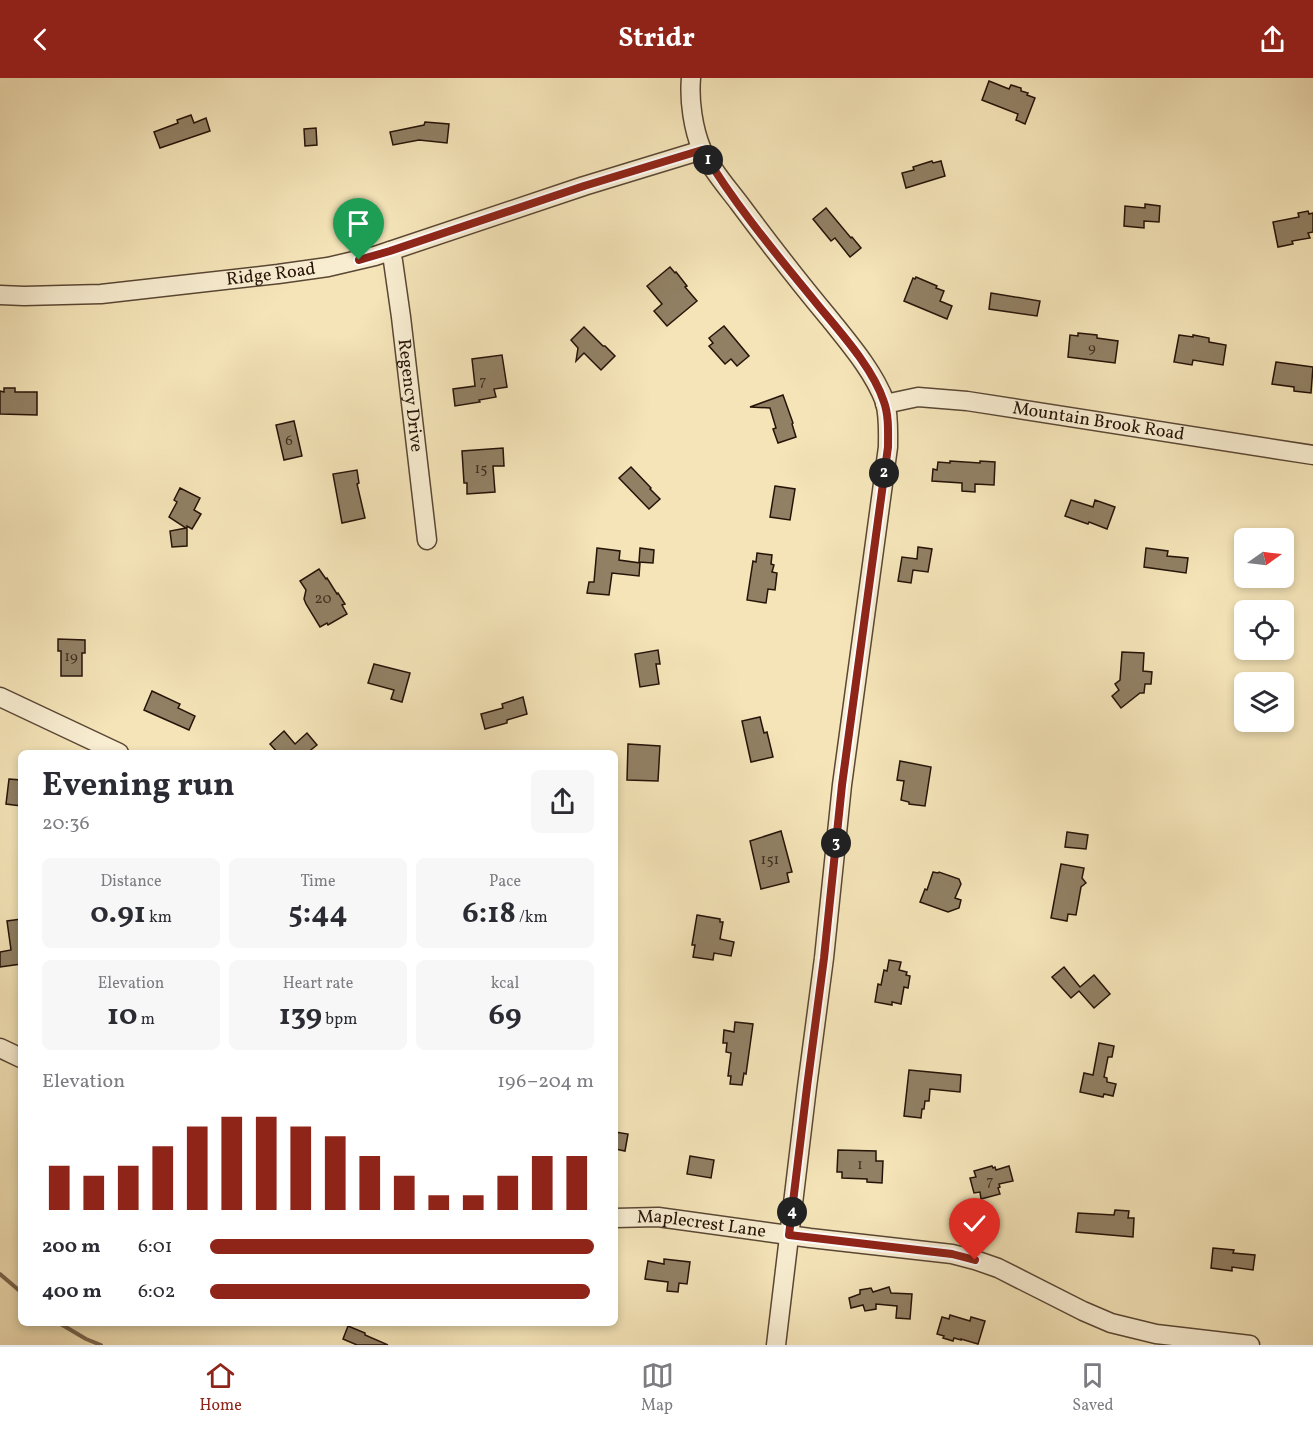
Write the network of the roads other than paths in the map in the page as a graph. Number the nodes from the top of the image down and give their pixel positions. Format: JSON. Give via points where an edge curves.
{"nodes":[{"id":1,"x":691,"y":78,"type":"edge"},
{"id":2,"x":702,"y":150,"type":"junction"},
{"id":3,"x":390,"y":251,"type":"junction"},
{"id":4,"x":0,"y":295,"type":"edge"},
{"id":5,"x":885,"y":404,"type":"junction"},
{"id":6,"x":1313,"y":455,"type":"edge"},
{"id":7,"x":427,"y":540,"type":"dead end"},
{"id":8,"x":0,"y":697,"type":"edge"},
{"id":9,"x":113,"y":750,"type":"edge"},
{"id":10,"x":0,"y":1048,"type":"edge"},
{"id":11,"x":18,"y":1057,"type":"edge"},
{"id":12,"x":618,"y":1218,"type":"edge"},
{"id":13,"x":789,"y":1235,"type":"junction"},
{"id":14,"x":776,"y":1345,"type":"edge"},
{"id":15,"x":1250,"y":1345,"type":"edge"}],
"edges":[{"from":1,"to":2,"type":"street","via":[[694,121]]},
{"from":2,"to":3,"type":"street","name":"Ridge Road"},
{"from":2,"to":5,"type":"street","via":[[853,349]]},
{"from":3,"to":4,"type":"street","name":"Ridge Road","via":[[328,267],[239,279],[101,294]]},
{"from":3,"to":7,"type":"street","name":"Regency Drive"},
{"from":5,"to":6,"type":"street","name":"Mountain Brook Road","via":[[918,397],[967,400]]},
{"from":5,"to":13,"type":"street","via":[[888,447],[843,774]]},
{"from":8,"to":9,"type":"street"},
{"from":10,"to":11,"type":"street"},
{"from":12,"to":13,"type":"street","name":"Maplecrest Lane","via":[[658,1217]]},
{"from":13,"to":14,"type":"street"},
{"from":13,"to":15,"type":"street","name":"Maplecrest Lane","via":[[952,1254],[998,1268],[1111,1323],[1156,1334]]}]}
